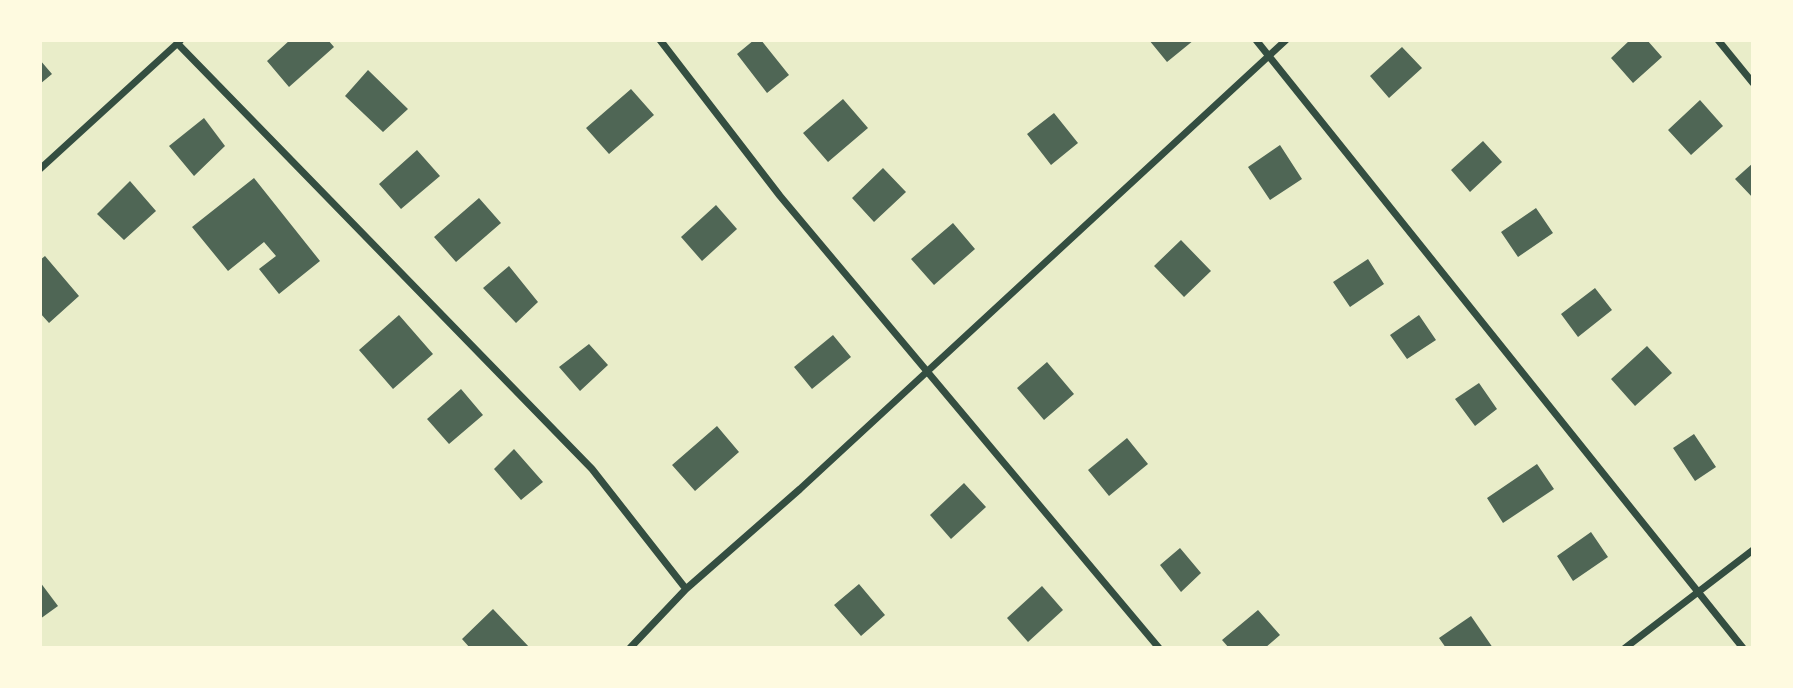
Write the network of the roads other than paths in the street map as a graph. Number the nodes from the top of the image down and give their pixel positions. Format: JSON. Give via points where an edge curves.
{"nodes":[{"id":1,"x":660,"y":40,"type":"edge"},
{"id":2,"x":1256,"y":40,"type":"edge"},
{"id":3,"x":1286,"y":40,"type":"edge"},
{"id":4,"x":1718,"y":40,"type":"edge"},
{"id":5,"x":179,"y":41,"type":"edge"},
{"id":6,"x":1268,"y":55,"type":"junction"},
{"id":7,"x":1753,"y":83,"type":"edge"},
{"id":8,"x":40,"y":169,"type":"edge"},
{"id":9,"x":927,"y":373,"type":"junction"},
{"id":10,"x":1753,"y":550,"type":"edge"},
{"id":11,"x":685,"y":589,"type":"junction"},
{"id":12,"x":1699,"y":593,"type":"junction"},
{"id":13,"x":630,"y":648,"type":"edge"},
{"id":14,"x":1159,"y":648,"type":"edge"},
{"id":15,"x":1625,"y":648,"type":"edge"},
{"id":16,"x":1743,"y":648,"type":"edge"}],
"edges":[{"from":1,"to":9,"type":"street","via":[[780,196]]},
{"from":2,"to":6,"type":"street"},
{"from":3,"to":6,"type":"street"},
{"from":4,"to":7,"type":"street"},
{"from":5,"to":8,"type":"street"},
{"from":5,"to":11,"type":"street","via":[[592,469]]},
{"from":6,"to":9,"type":"street"},
{"from":6,"to":12,"type":"street"},
{"from":9,"to":11,"type":"street"},
{"from":9,"to":14,"type":"street"},
{"from":10,"to":12,"type":"street"},
{"from":11,"to":13,"type":"street"},
{"from":12,"to":15,"type":"street"},
{"from":12,"to":16,"type":"street"}]}
